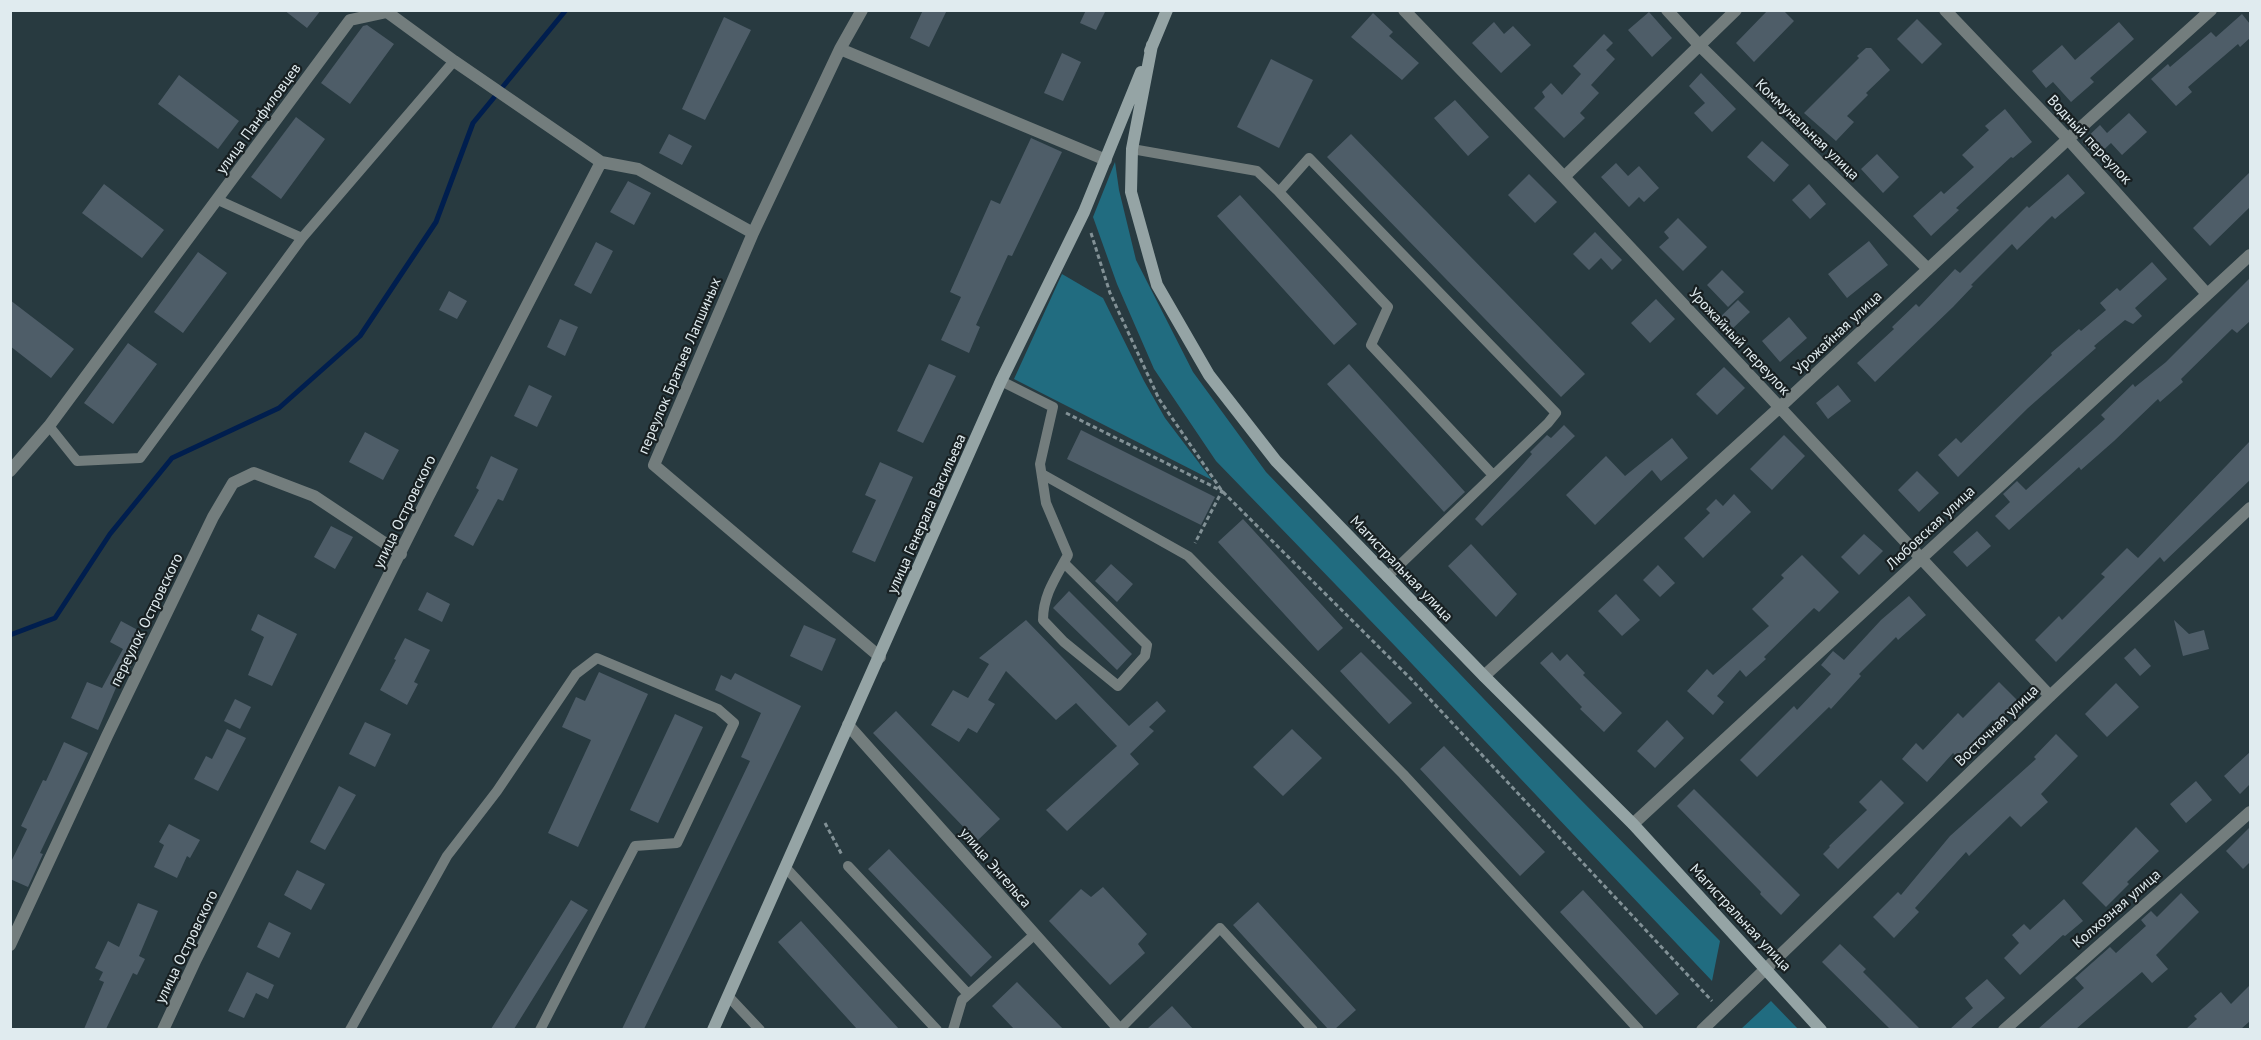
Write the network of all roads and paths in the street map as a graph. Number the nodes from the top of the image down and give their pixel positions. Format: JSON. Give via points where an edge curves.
{"nodes":[{"id":1,"x":862,"y":10,"type":"edge"},
{"id":2,"x":1167,"y":10,"type":"edge"},
{"id":3,"x":1404,"y":10,"type":"edge"},
{"id":4,"x":1667,"y":10,"type":"edge"},
{"id":5,"x":1736,"y":10,"type":"edge"},
{"id":6,"x":1945,"y":10,"type":"edge"},
{"id":7,"x":2210,"y":11,"type":"edge"},
{"id":8,"x":1152,"y":45,"type":"junction"},
{"id":9,"x":1700,"y":46,"type":"junction"},
{"id":10,"x":840,"y":49,"type":"junction"},
{"id":11,"x":453,"y":61,"type":"junction"},
{"id":12,"x":2068,"y":138,"type":"junction"},
{"id":13,"x":1132,"y":149,"type":"junction"},
{"id":14,"x":1106,"y":160,"type":"junction"},
{"id":15,"x":600,"y":162,"type":"junction"},
{"id":16,"x":1564,"y":177,"type":"junction"},
{"id":17,"x":1280,"y":192,"type":"junction"},
{"id":18,"x":218,"y":200,"type":"junction"},
{"id":19,"x":1084,"y":212,"type":"junction"},
{"id":20,"x":753,"y":233,"type":"junction"},
{"id":21,"x":302,"y":238,"type":"junction"},
{"id":22,"x":2250,"y":255,"type":"edge"},
{"id":23,"x":1928,"y":269,"type":"junction"},
{"id":24,"x":2207,"y":294,"type":"junction"},
{"id":25,"x":1001,"y":381,"type":"junction"},
{"id":26,"x":1053,"y":407,"type":"junction"},
{"id":27,"x":1780,"y":407,"type":"junction"},
{"id":28,"x":49,"y":426,"type":"junction"},
{"id":29,"x":10,"y":471,"type":"edge"},
{"id":30,"x":1041,"y":474,"type":"junction"},
{"id":31,"x":1492,"y":474,"type":"junction"},
{"id":32,"x":1222,"y":490,"type":"junction"},
{"id":33,"x":2250,"y":508,"type":"edge"},
{"id":34,"x":401,"y":554,"type":"junction"},
{"id":35,"x":1188,"y":555,"type":"junction"},
{"id":36,"x":1920,"y":559,"type":"junction"},
{"id":37,"x":1064,"y":563,"type":"junction"},
{"id":38,"x":1387,"y":577,"type":"junction"},
{"id":39,"x":880,"y":657,"type":"junction"},
{"id":40,"x":1484,"y":676,"type":"junction"},
{"id":41,"x":2049,"y":696,"type":"junction"},
{"id":42,"x":848,"y":725,"type":"junction"},
{"id":43,"x":2250,"y":812,"type":"edge"},
{"id":44,"x":825,"y":823,"type":"dead end"},
{"id":45,"x":1633,"y":824,"type":"junction"},
{"id":46,"x":848,"y":866,"type":"joint"},
{"id":47,"x":785,"y":867,"type":"junction"},
{"id":48,"x":1034,"y":935,"type":"junction"},
{"id":49,"x":10,"y":945,"type":"edge"},
{"id":50,"x":1767,"y":968,"type":"junction"},
{"id":51,"x":968,"y":994,"type":"junction"},
{"id":52,"x":728,"y":996,"type":"junction"},
{"id":53,"x":1722,"y":1011,"type":"junction"},
{"id":54,"x":163,"y":1029,"type":"edge"},
{"id":55,"x":350,"y":1029,"type":"edge"},
{"id":56,"x":540,"y":1029,"type":"edge"},
{"id":57,"x":713,"y":1029,"type":"edge"},
{"id":58,"x":760,"y":1029,"type":"edge"},
{"id":59,"x":937,"y":1029,"type":"edge"},
{"id":60,"x":952,"y":1029,"type":"edge"},
{"id":61,"x":1120,"y":1029,"type":"edge"},
{"id":62,"x":1313,"y":1029,"type":"edge"},
{"id":63,"x":1638,"y":1029,"type":"edge"},
{"id":64,"x":1702,"y":1029,"type":"edge"},
{"id":65,"x":1821,"y":1029,"type":"edge"},
{"id":66,"x":2004,"y":1029,"type":"edge"}],
"edges":[{"from":1,"to":10,"type":"street","name":"переулок Братьев Лапшиных"},
{"from":2,"to":8,"type":"main road","name":"улица Генерала Васильева"},
{"from":3,"to":16,"type":"street","name":"Урожайный переулок"},
{"from":4,"to":9,"type":"street","name":"Коммунальная улица"},
{"from":5,"to":9,"type":"street"},
{"from":6,"to":12,"type":"street","name":"Водный переулок"},
{"from":7,"to":12,"type":"street","name":"Урожайная улица"},
{"from":8,"to":13,"type":"main road","name":"Магистральная улица"},
{"from":8,"to":14,"type":"main road","name":"улица Генерала Васильева"},
{"from":9,"to":16,"type":"street"},
{"from":9,"to":23,"type":"street","name":"Коммунальная улица"},
{"from":10,"to":14,"type":"street"},
{"from":10,"to":20,"type":"street","name":"переулок Братьев Лапшиных"},
{"from":11,"to":15,"type":"street","name":"улица Панфиловцев"},
{"from":11,"to":18,"type":"street","name":"улица Панфиловцев","via":[[387,12],[350,20]]},
{"from":11,"to":21,"type":"lane"},
{"from":12,"to":23,"type":"street","name":"Урожайная улица"},
{"from":12,"to":24,"type":"street","name":"Водный переулок"},
{"from":13,"to":17,"type":"lane","via":[[1257,171]]},
{"from":13,"to":38,"type":"main road","name":"Магистральная улица","via":[[1131,192],[1157,285],[1209,375],[1276,461]]},
{"from":14,"to":19,"type":"main road","name":"улица Генерала Васильева"},
{"from":15,"to":20,"type":"street","via":[[638,169]]},
{"from":15,"to":34,"type":"street","name":"улица Островского"},
{"from":16,"to":27,"type":"street","name":"Урожайный переулок"},
{"from":17,"to":31,"type":"lane","via":[[1388,307],[1371,345]]},
{"from":17,"to":31,"type":"lane","via":[[1309,158],[1556,413]]},
{"from":18,"to":21,"type":"lane"},
{"from":18,"to":28,"type":"street","name":"улица Панфиловцев"},
{"from":19,"to":25,"type":"main road","name":"улица Генерала Васильева"},
{"from":19,"to":32,"type":"path","via":[[1110,293],[1159,399]]},
{"from":20,"to":39,"type":"street","name":"переулок Братьев Лапшиных","via":[[654,465]]},
{"from":21,"to":28,"type":"lane","via":[[140,458],[77,461]]},
{"from":22,"to":24,"type":"street","name":"Любовская улица"},
{"from":23,"to":27,"type":"street","name":"Урожайная улица"},
{"from":24,"to":36,"type":"street","name":"Любовская улица"},
{"from":25,"to":26,"type":"lane"},
{"from":25,"to":39,"type":"main road","name":"улица Генерала Васильева"},
{"from":26,"to":30,"type":"lane"},
{"from":26,"to":32,"type":"path"},
{"from":27,"to":36,"type":"street","name":"Урожайный переулок"},
{"from":27,"to":40,"type":"street","name":"Урожайная улица"},
{"from":28,"to":29,"type":"street","name":"улица Панфиловцев"},
{"from":30,"to":35,"type":"lane"},
{"from":30,"to":37,"type":"lane","via":[[1046,503],[1068,555]]},
{"from":31,"to":38,"type":"lane"},
{"from":32,"to":35,"type":"path"},
{"from":32,"to":53,"type":"path","via":[[1412,680]]},
{"from":33,"to":41,"type":"street","name":"Восточная улица"},
{"from":34,"to":49,"type":"street","name":"переулок Островского","via":[[314,496],[255,473],[233,483],[107,736]]},
{"from":34,"to":54,"type":"street","name":"улица Островского"},
{"from":35,"to":63,"type":"lane","via":[[1403,774]]},
{"from":36,"to":41,"type":"street","name":"Урожайный переулок"},
{"from":36,"to":45,"type":"street","name":"Любовская улица"},
{"from":37,"to":37,"type":"lane","via":[[1043,603],[1043,620],[1118,686],[1145,656],[1147,645]]},
{"from":38,"to":40,"type":"main road","name":"Магистральная улица"},
{"from":39,"to":42,"type":"main road","name":"улица Генерала Васильева"},
{"from":40,"to":45,"type":"main road","name":"Магистральная улица"},
{"from":41,"to":50,"type":"street","name":"Восточная улица"},
{"from":42,"to":47,"type":"main road","name":"улица Генерала Васильева"},
{"from":42,"to":48,"type":"street","name":"улица Энгельса"},
{"from":43,"to":66,"type":"street","name":"Колхозная улица"},
{"from":44,"to":46,"type":"path"},
{"from":45,"to":50,"type":"main road","name":"Магистральная улица"},
{"from":46,"to":51,"type":"lane"},
{"from":47,"to":52,"type":"main road","name":"улица Генерала Васильева"},
{"from":47,"to":59,"type":"lane"},
{"from":48,"to":51,"type":"lane"},
{"from":48,"to":61,"type":"street","name":"улица Энгельса"},
{"from":50,"to":53,"type":"street","name":"Восточная улица"},
{"from":50,"to":65,"type":"main road","name":"Магистральная улица"},
{"from":51,"to":60,"type":"lane"},
{"from":52,"to":57,"type":"main road","name":"улица Генерала Васильева"},
{"from":52,"to":58,"type":"lane"},
{"from":53,"to":64,"type":"street","name":"Восточная улица"},
{"from":55,"to":56,"type":"lane","via":[[447,856],[497,791],[576,674],[597,658],[717,709],[734,723],[677,843],[635,846]]},
{"from":61,"to":62,"type":"lane","via":[[1220,928]]}]}
